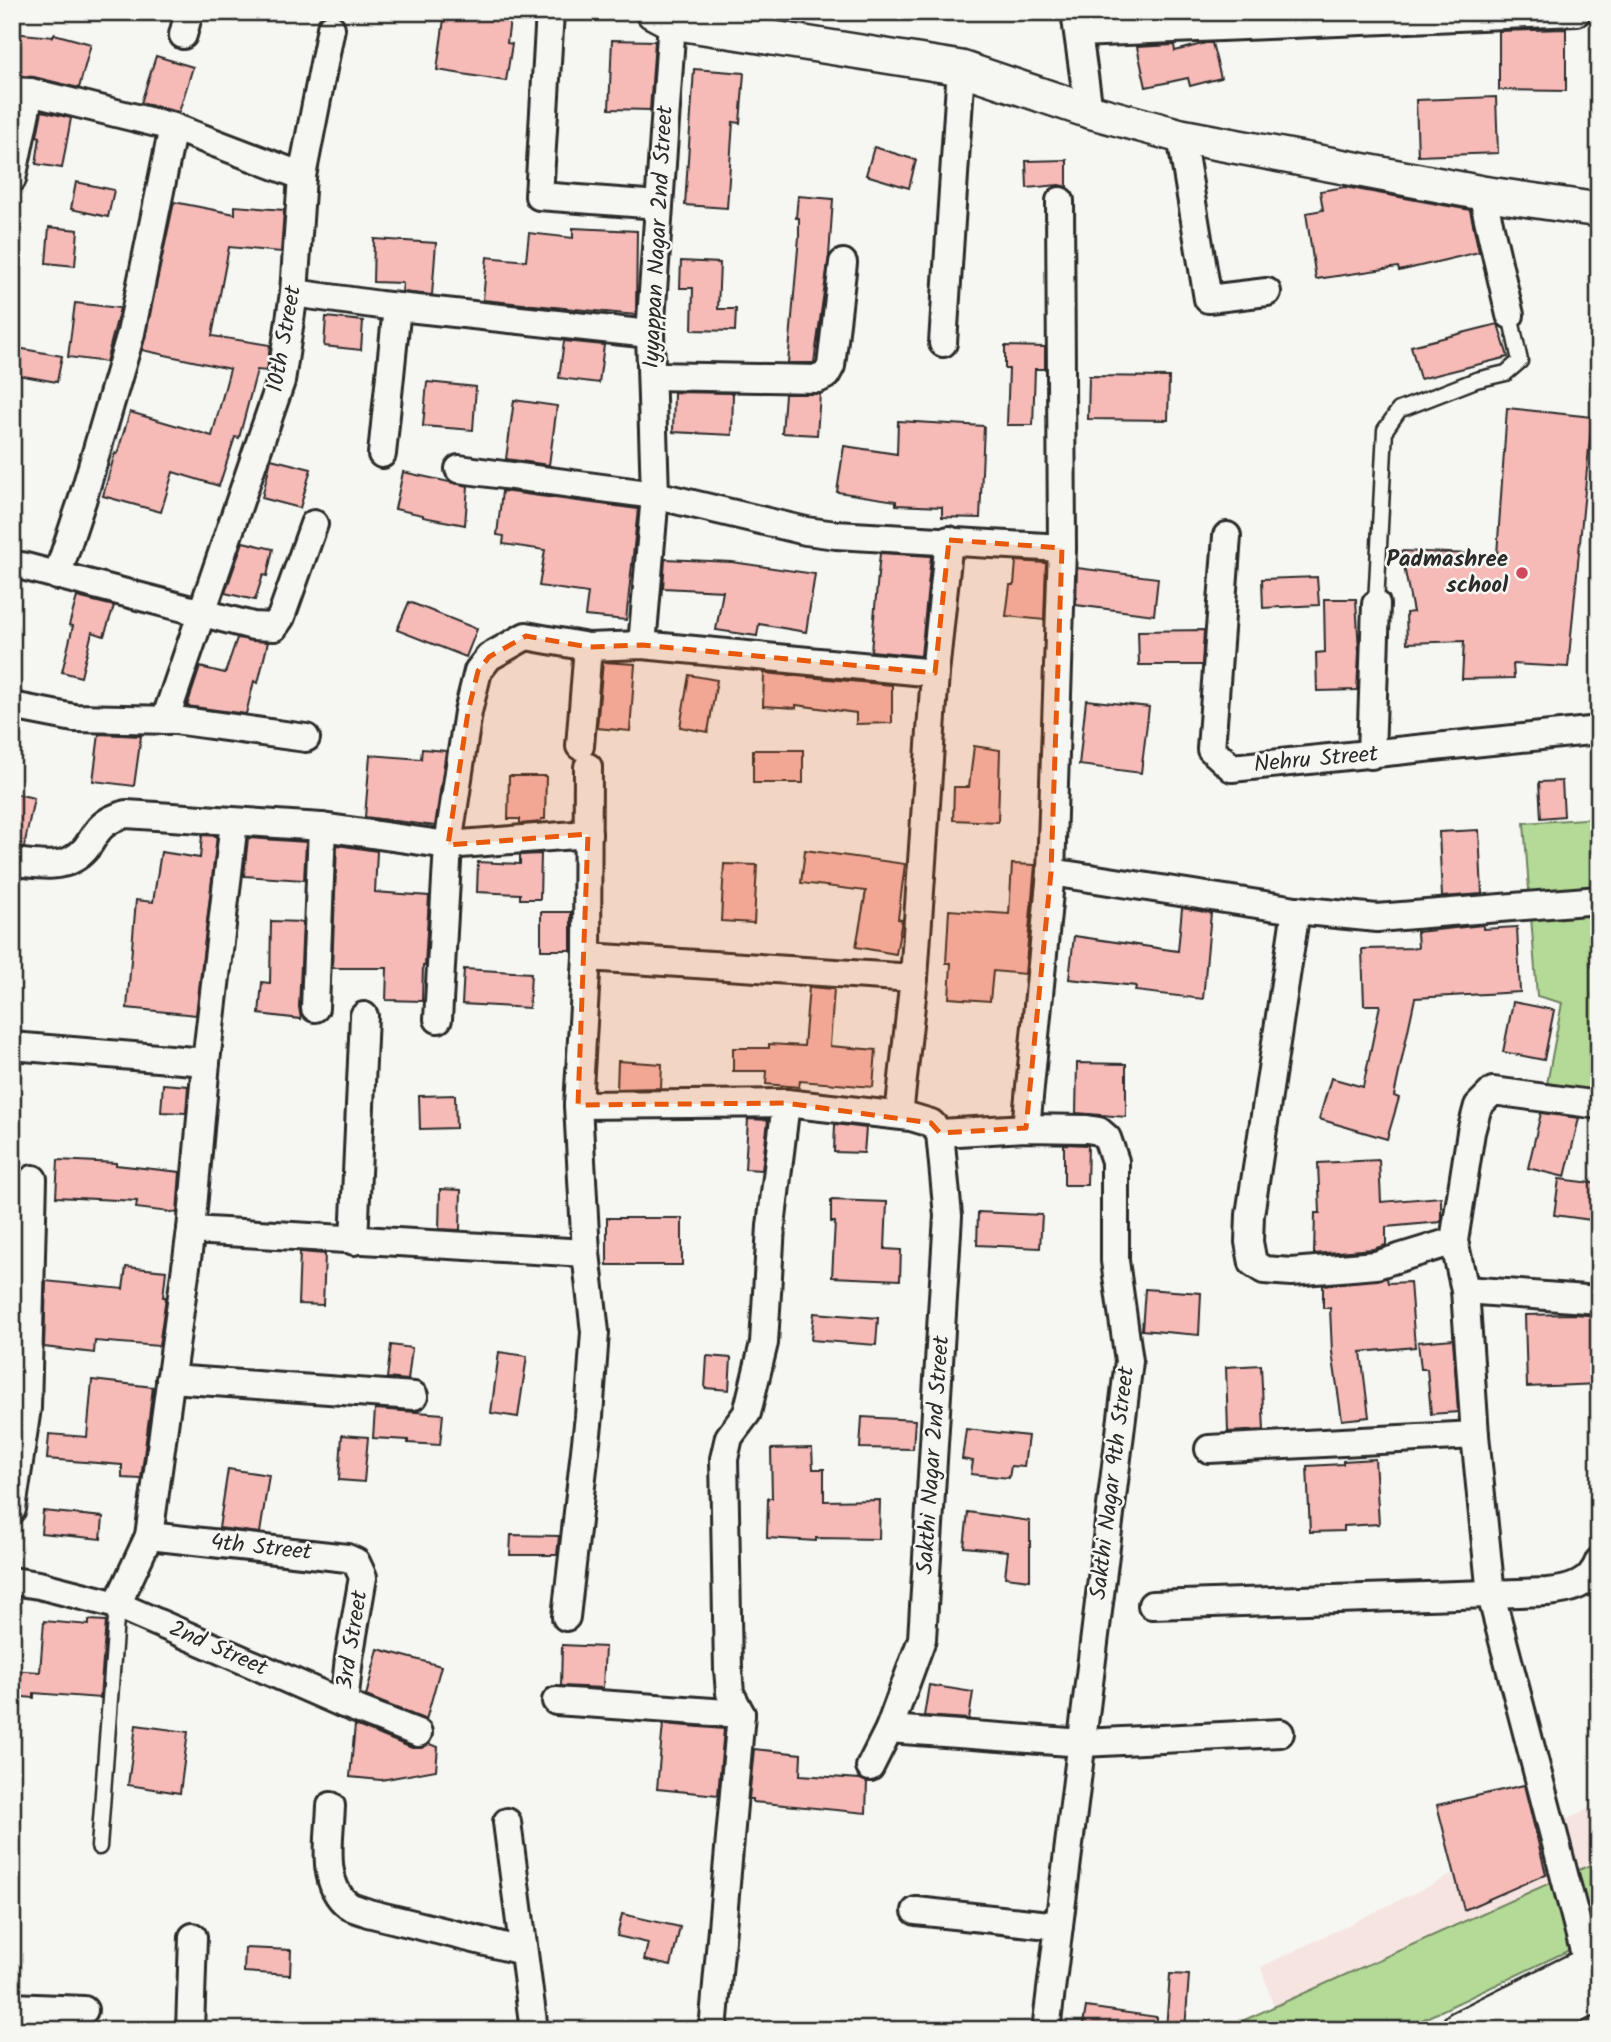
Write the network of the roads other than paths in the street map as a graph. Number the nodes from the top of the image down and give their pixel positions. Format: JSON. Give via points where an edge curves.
{"nodes":[{"id":1,"x":550,"y":12,"type":"edge"},
{"id":2,"x":1577,"y":12,"type":"edge"},
{"id":3,"x":662,"y":17,"type":"edge"},
{"id":4,"x":1077,"y":23,"type":"edge"},
{"id":5,"x":331,"y":28,"type":"dead end"},
{"id":6,"x":961,"y":68,"type":"junction"},
{"id":7,"x":21,"y":91,"type":"edge"},
{"id":8,"x":1089,"y":111,"type":"junction"},
{"id":9,"x":173,"y":127,"type":"junction"},
{"id":10,"x":1181,"y":136,"type":"junction"},
{"id":11,"x":302,"y":176,"type":"junction"},
{"id":12,"x":12,"y":179,"type":"edge"},
{"id":13,"x":1482,"y":193,"type":"junction"},
{"id":14,"x":1060,"y":201,"type":"dead end"},
{"id":15,"x":659,"y":205,"type":"junction"},
{"id":16,"x":1599,"y":210,"type":"edge"},
{"id":17,"x":843,"y":263,"type":"dead end"},
{"id":18,"x":1267,"y":292,"type":"dead end"},
{"id":19,"x":294,"y":293,"type":"junction"},
{"id":20,"x":397,"y":307,"type":"junction"},
{"id":21,"x":1510,"y":316,"type":"joint"},
{"id":22,"x":650,"y":334,"type":"junction"},
{"id":23,"x":943,"y":343,"type":"dead end"},
{"id":24,"x":652,"y":376,"type":"junction"},
{"id":25,"x":382,"y":454,"type":"dead end"},
{"id":26,"x":460,"y":469,"type":"dead end"},
{"id":27,"x":655,"y":495,"type":"junction"},
{"id":28,"x":314,"y":524,"type":"dead end"},
{"id":29,"x":1227,"y":536,"type":"dead end"},
{"id":30,"x":949,"y":540,"type":"junction"},
{"id":31,"x":1062,"y":548,"type":"junction"},
{"id":32,"x":22,"y":566,"type":"dead end"},
{"id":33,"x":57,"y":576,"type":"junction"},
{"id":34,"x":1376,"y":604,"type":"joint"},
{"id":35,"x":201,"y":613,"type":"junction"},
{"id":36,"x":642,"y":645,"type":"junction"},
{"id":37,"x":587,"y":647,"type":"junction"},
{"id":38,"x":935,"y":673,"type":"junction"},
{"id":39,"x":12,"y":706,"type":"edge"},
{"id":40,"x":165,"y":720,"type":"junction"},
{"id":41,"x":1599,"y":730,"type":"edge"},
{"id":42,"x":306,"y":738,"type":"dead end"},
{"id":43,"x":1371,"y":755,"type":"junction"},
{"id":44,"x":234,"y":822,"type":"junction"},
{"id":45,"x":322,"y":827,"type":"junction"},
{"id":46,"x":588,"y":834,"type":"junction"},
{"id":47,"x":448,"y":845,"type":"junction"},
{"id":48,"x":12,"y":862,"type":"edge"},
{"id":49,"x":1051,"y":872,"type":"junction"},
{"id":50,"x":1599,"y":900,"type":"edge"},
{"id":51,"x":1296,"y":910,"type":"junction"},
{"id":52,"x":587,"y":957,"type":"junction"},
{"id":53,"x":914,"y":978,"type":"junction"},
{"id":54,"x":315,"y":1008,"type":"dead end"},
{"id":55,"x":364,"y":1016,"type":"dead end"},
{"id":56,"x":439,"y":1019,"type":"dead end"},
{"id":57,"x":12,"y":1046,"type":"edge"},
{"id":58,"x":206,"y":1062,"type":"junction"},
{"id":59,"x":786,"y":1103,"type":"junction"},
{"id":60,"x":578,"y":1105,"type":"junction"},
{"id":61,"x":1599,"y":1105,"type":"edge"},
{"id":62,"x":899,"y":1115,"type":"junction"},
{"id":63,"x":1026,"y":1128,"type":"junction"},
{"id":64,"x":940,"y":1133,"type":"junction"},
{"id":65,"x":33,"y":1179,"type":"dead end"},
{"id":66,"x":191,"y":1230,"type":"junction"},
{"id":67,"x":354,"y":1241,"type":"junction"},
{"id":68,"x":1454,"y":1241,"type":"junction"},
{"id":69,"x":586,"y":1253,"type":"junction"},
{"id":70,"x":1465,"y":1290,"type":"junction"},
{"id":71,"x":1599,"y":1300,"type":"edge"},
{"id":72,"x":170,"y":1379,"type":"junction"},
{"id":73,"x":414,"y":1396,"type":"dead end"},
{"id":74,"x":1475,"y":1435,"type":"junction"},
{"id":75,"x":1209,"y":1449,"type":"dead end"},
{"id":76,"x":12,"y":1509,"type":"edge"},
{"id":77,"x":149,"y":1536,"type":"junction"},
{"id":78,"x":1599,"y":1561,"type":"edge"},
{"id":79,"x":363,"y":1577,"type":"joint"},
{"id":80,"x":12,"y":1581,"type":"edge"},
{"id":81,"x":1491,"y":1595,"type":"junction"},
{"id":82,"x":117,"y":1605,"type":"junction"},
{"id":83,"x":1152,"y":1605,"type":"dead end"},
{"id":84,"x":566,"y":1618,"type":"dead end"},
{"id":85,"x":556,"y":1701,"type":"dead end"},
{"id":86,"x":344,"y":1704,"type":"junction"},
{"id":87,"x":741,"y":1714,"type":"junction"},
{"id":88,"x":889,"y":1729,"type":"junction"},
{"id":89,"x":418,"y":1733,"type":"dead end"},
{"id":90,"x":1280,"y":1733,"type":"dead end"},
{"id":91,"x":1083,"y":1743,"type":"junction"},
{"id":92,"x":870,"y":1766,"type":"dead end"},
{"id":93,"x":331,"y":1806,"type":"dead end"},
{"id":94,"x":507,"y":1822,"type":"dead end"},
{"id":95,"x":99,"y":1847,"type":"dead end"},
{"id":96,"x":916,"y":1911,"type":"dead end"},
{"id":97,"x":1059,"y":1926,"type":"junction"},
{"id":98,"x":193,"y":1937,"type":"dead end"},
{"id":99,"x":523,"y":1951,"type":"junction"},
{"id":100,"x":1596,"y":1976,"type":"edge"},
{"id":101,"x":12,"y":2007,"type":"edge"},
{"id":102,"x":84,"y":2010,"type":"dead end"},
{"id":103,"x":190,"y":2030,"type":"edge"},
{"id":104,"x":534,"y":2030,"type":"edge"},
{"id":105,"x":713,"y":2030,"type":"edge"},
{"id":106,"x":1046,"y":2030,"type":"edge"},
{"id":107,"x":1460,"y":2030,"type":"edge"},
{"id":108,"x":1519,"y":2030,"type":"edge"}],
"edges":[{"from":1,"to":15,"type":"street","via":[[539,196]]},
{"from":2,"to":4,"type":"street"},
{"from":3,"to":6,"type":"street"},
{"from":3,"to":15,"type":"street","name":"Iyyappan Nagar 2nd Street"},
{"from":4,"to":8,"type":"street"},
{"from":5,"to":11,"type":"street","name":"10th Street"},
{"from":6,"to":8,"type":"street"},
{"from":6,"to":23,"type":"street"},
{"from":7,"to":9,"type":"street"},
{"from":7,"to":12,"type":"street"},
{"from":8,"to":10,"type":"street"},
{"from":9,"to":11,"type":"street"},
{"from":9,"to":33,"type":"street","via":[[131,332]]},
{"from":10,"to":13,"type":"street"},
{"from":10,"to":18,"type":"street","via":[[1208,299]]},
{"from":11,"to":19,"type":"street","name":"10th Street"},
{"from":13,"to":16,"type":"street"},
{"from":13,"to":21,"type":"street"},
{"from":14,"to":31,"type":"street"},
{"from":15,"to":22,"type":"street","name":"Iyyappan Nagar 2nd Street"},
{"from":17,"to":24,"type":"street","via":[[831,366],[826,375],[818,379]]},
{"from":19,"to":20,"type":"street"},
{"from":19,"to":35,"type":"street","name":"10th Street","via":[[281,381]]},
{"from":20,"to":22,"type":"street"},
{"from":20,"to":25,"type":"street"},
{"from":21,"to":34,"type":"lane","via":[[1520,361],[1506,373],[1399,410],[1385,430]]},
{"from":22,"to":24,"type":"street","name":"Iyyappan Nagar 2nd Street"},
{"from":24,"to":27,"type":"street","name":"Iyyappan Nagar 2nd Street"},
{"from":26,"to":27,"type":"street"},
{"from":27,"to":30,"type":"street","via":[[806,531]]},
{"from":27,"to":36,"type":"street","name":"Iyyappan Nagar 2nd Street"},
{"from":28,"to":35,"type":"street","via":[[274,627]]},
{"from":29,"to":43,"type":"street","name":"Nehru Street","via":[[1211,749],[1232,768]]},
{"from":30,"to":31,"type":"street"},
{"from":30,"to":38,"type":"street"},
{"from":31,"to":49,"type":"street"},
{"from":32,"to":33,"type":"street"},
{"from":33,"to":35,"type":"street"},
{"from":34,"to":43,"type":"street"},
{"from":35,"to":40,"type":"street","name":"10th Street"},
{"from":36,"to":37,"type":"street"},
{"from":36,"to":38,"type":"street"},
{"from":37,"to":46,"type":"street","via":[[584,757]]},
{"from":37,"to":47,"type":"street","via":[[526,636],[489,657],[478,671]]},
{"from":38,"to":53,"type":"street"},
{"from":39,"to":40,"type":"street","via":[[74,718]]},
{"from":40,"to":42,"type":"street"},
{"from":41,"to":43,"type":"street","name":"Nehru Street"},
{"from":44,"to":45,"type":"street"},
{"from":44,"to":48,"type":"street","via":[[126,814],[95,830],[86,849],[71,861]]},
{"from":44,"to":58,"type":"street"},
{"from":45,"to":47,"type":"street"},
{"from":45,"to":54,"type":"street"},
{"from":46,"to":47,"type":"street"},
{"from":46,"to":52,"type":"street"},
{"from":47,"to":56,"type":"street"},
{"from":49,"to":51,"type":"street"},
{"from":49,"to":63,"type":"street"},
{"from":50,"to":51,"type":"street","via":[[1377,918]]},
{"from":51,"to":68,"type":"street","via":[[1250,1215],[1253,1263],[1264,1270],[1292,1272],[1377,1265]]},
{"from":52,"to":53,"type":"street"},
{"from":52,"to":60,"type":"street"},
{"from":53,"to":62,"type":"street"},
{"from":55,"to":67,"type":"street"},
{"from":57,"to":58,"type":"street"},
{"from":58,"to":66,"type":"street"},
{"from":59,"to":60,"type":"street"},
{"from":59,"to":62,"type":"street"},
{"from":59,"to":87,"type":"street","via":[[771,1226],[764,1343],[747,1413],[729,1437],[724,1459],[728,1669],[730,1693]]},
{"from":60,"to":69,"type":"street"},
{"from":61,"to":68,"type":"street","via":[[1493,1091],[1478,1106],[1471,1132]]},
{"from":62,"to":64,"type":"street","via":[[931,1123]]},
{"from":63,"to":64,"type":"street","name":"Sakthi Nagar 9th Street"},
{"from":63,"to":91,"type":"street","name":"Sakthi Nagar 9th Street","via":[[1099,1131],[1107,1138],[1115,1161],[1115,1261],[1129,1361]]},
{"from":64,"to":88,"type":"street","name":"Sakthi Nagar 2nd Street","via":[[948,1216],[922,1639]]},
{"from":65,"to":76,"type":"street","via":[[27,1408]]},
{"from":66,"to":67,"type":"street"},
{"from":66,"to":72,"type":"street"},
{"from":67,"to":69,"type":"street"},
{"from":68,"to":70,"type":"street"},
{"from":69,"to":84,"type":"street","via":[[594,1332]]},
{"from":70,"to":71,"type":"street"},
{"from":70,"to":74,"type":"street"},
{"from":72,"to":73,"type":"street"},
{"from":72,"to":77,"type":"street"},
{"from":74,"to":75,"type":"street"},
{"from":74,"to":81,"type":"street"},
{"from":77,"to":79,"type":"street","name":"4th Street","via":[[347,1558],[355,1562]]},
{"from":77,"to":82,"type":"street"},
{"from":78,"to":81,"type":"street","via":[[1584,1581],[1570,1590]]},
{"from":79,"to":86,"type":"street","name":"3rd Street"},
{"from":80,"to":82,"type":"street","name":"2nd Street"},
{"from":81,"to":83,"type":"street"},
{"from":81,"to":100,"type":"street"},
{"from":82,"to":86,"type":"street","name":"2nd Street"},
{"from":82,"to":95,"type":"lane"},
{"from":85,"to":87,"type":"street"},
{"from":86,"to":89,"type":"street","name":"2nd Street"},
{"from":87,"to":105,"type":"street"},
{"from":88,"to":91,"type":"street"},
{"from":88,"to":92,"type":"street","name":"Sakthi Nagar 2nd Street"},
{"from":90,"to":91,"type":"street"},
{"from":91,"to":97,"type":"street","name":"Sakthi Nagar 9th Street"},
{"from":93,"to":99,"type":"street","via":[[330,1873],[335,1891],[348,1905]]},
{"from":94,"to":99,"type":"street"},
{"from":96,"to":97,"type":"street"},
{"from":97,"to":106,"type":"street","name":"Sakthi Nagar 9th Street"},
{"from":98,"to":103,"type":"street"},
{"from":99,"to":104,"type":"street"},
{"from":100,"to":107,"type":"main road"},
{"from":100,"to":108,"type":"main road"},
{"from":101,"to":102,"type":"street"}]}
